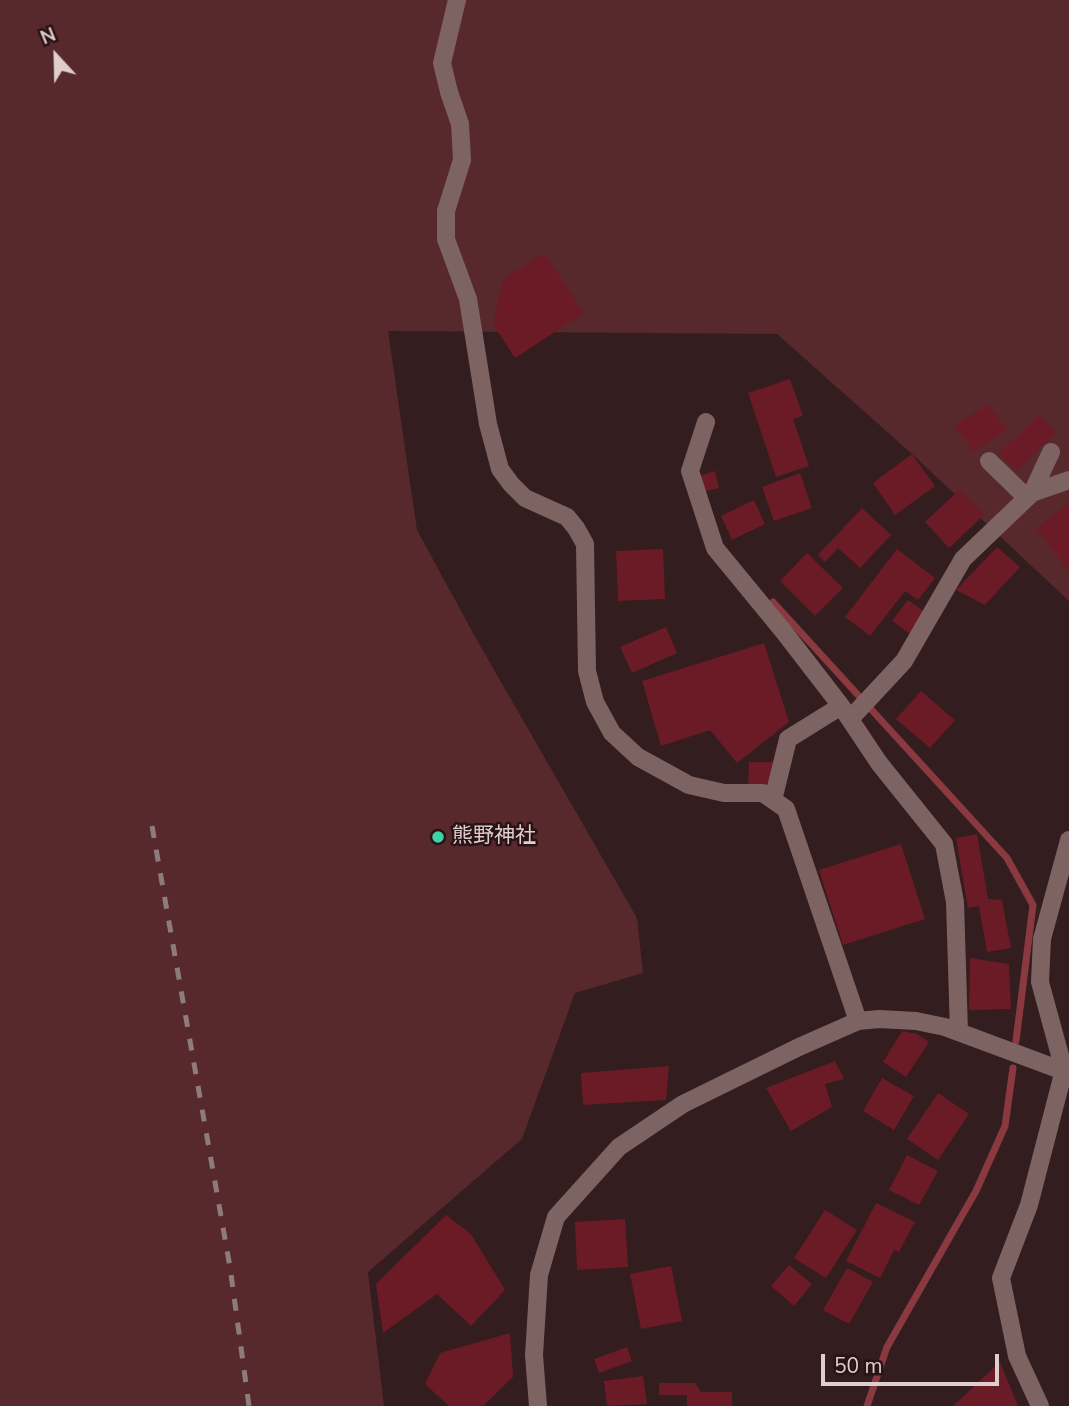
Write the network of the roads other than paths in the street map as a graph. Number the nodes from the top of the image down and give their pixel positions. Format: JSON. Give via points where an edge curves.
{"nodes":[{"id":1,"x":457,"y":0,"type":"edge"},
{"id":2,"x":706,"y":422,"type":"dead end"},
{"id":3,"x":1051,"y":452,"type":"dead end"},
{"id":4,"x":989,"y":461,"type":"dead end"},
{"id":5,"x":1069,"y":480,"type":"edge"},
{"id":6,"x":1030,"y":496,"type":"junction"},
{"id":7,"x":850,"y":712,"type":"junction"},
{"id":8,"x":773,"y":800,"type":"junction"},
{"id":9,"x":1069,"y":840,"type":"edge"},
{"id":10,"x":858,"y":1021,"type":"junction"},
{"id":11,"x":959,"y":1032,"type":"junction"},
{"id":12,"x":1067,"y":1071,"type":"edge"},
{"id":13,"x":538,"y":1406,"type":"edge"},
{"id":14,"x":1040,"y":1406,"type":"edge"}],
"edges":[{"from":1,"to":8,"type":"street","via":[[442,63],[460,124],[462,160],[446,211],[446,239],[468,299],[500,469],[525,498],[567,517],[586,544],[587,671],[595,702],[612,733],[638,757],[689,785],[724,793],[763,793]]},
{"from":2,"to":7,"type":"street","via":[[690,471],[715,548]]},
{"from":3,"to":6,"type":"street"},
{"from":4,"to":6,"type":"street"},
{"from":5,"to":6,"type":"street"},
{"from":6,"to":7,"type":"street","via":[[962,559],[904,661]]},
{"from":7,"to":8,"type":"street","via":[[788,740]]},
{"from":7,"to":11,"type":"street","via":[[879,763],[944,844],[955,902]]},
{"from":8,"to":10,"type":"street","via":[[786,809]]},
{"from":9,"to":12,"type":"street","via":[[1042,939],[1040,982]]},
{"from":10,"to":11,"type":"street","via":[[916,1021]]},
{"from":10,"to":13,"type":"street","via":[[683,1104],[619,1147],[556,1217],[539,1275],[534,1355]]},
{"from":11,"to":12,"type":"street"},
{"from":12,"to":14,"type":"street","via":[[1029,1205],[1001,1278],[1017,1356]]}]}
